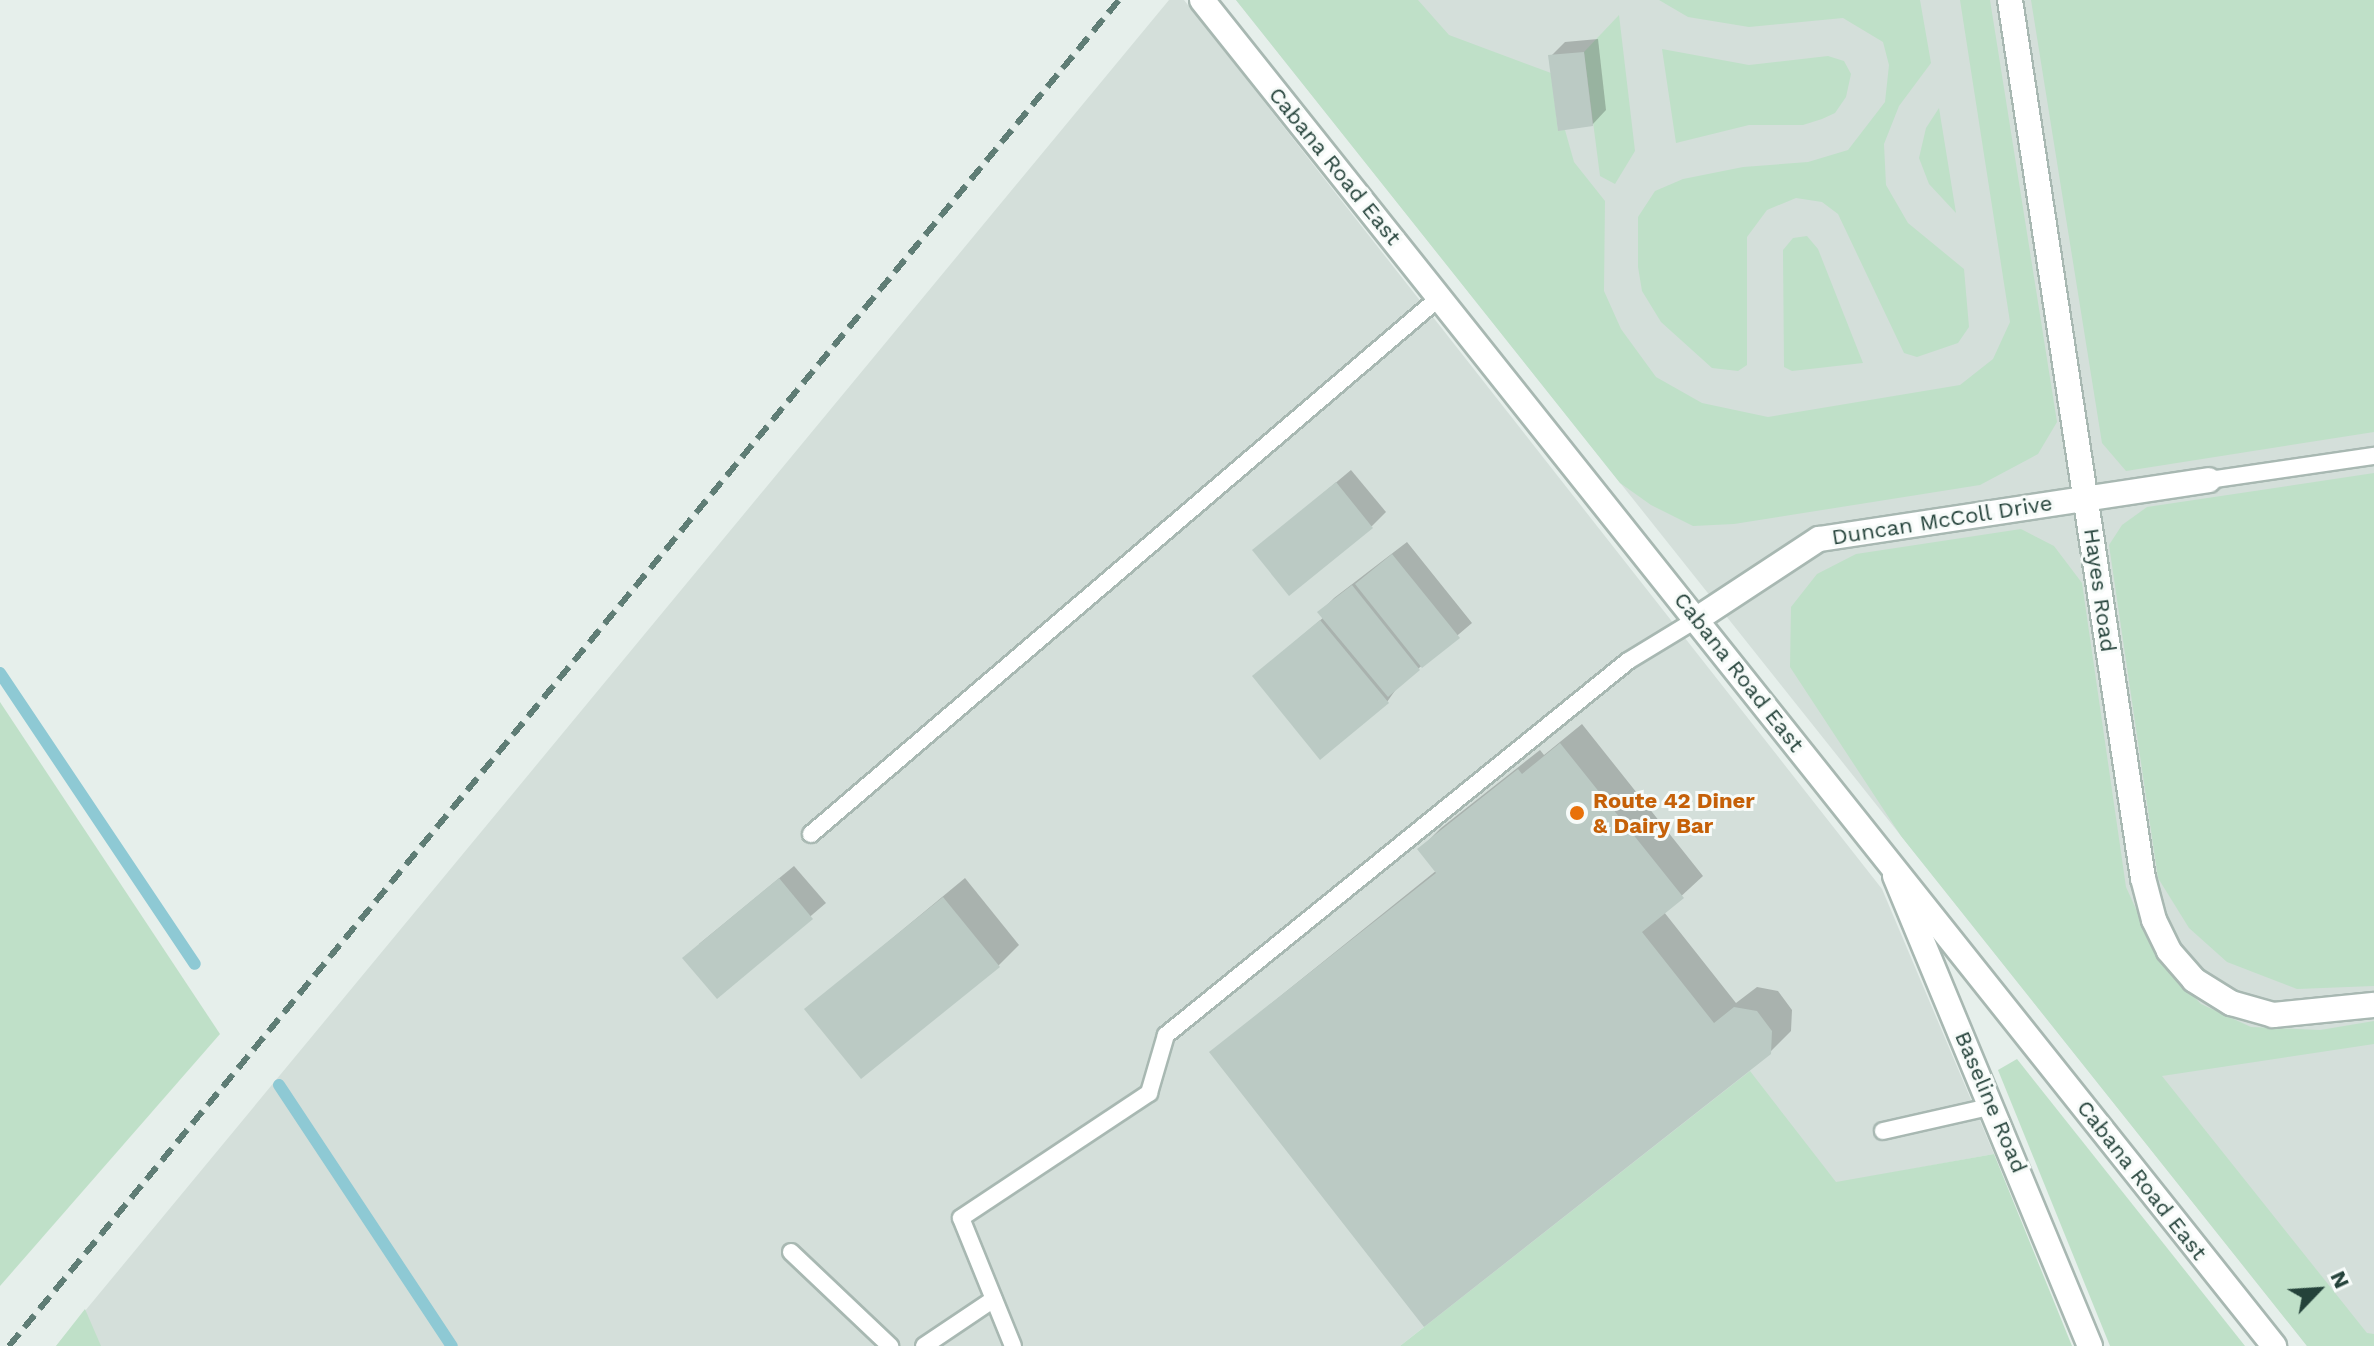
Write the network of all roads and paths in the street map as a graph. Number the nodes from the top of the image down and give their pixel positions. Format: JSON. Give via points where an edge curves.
{"nodes":[{"id":1,"x":1202,"y":0,"type":"edge"},
{"id":2,"x":2010,"y":0,"type":"edge"},
{"id":3,"x":1440,"y":297,"type":"junction"},
{"id":4,"x":2374,"y":456,"type":"edge"},
{"id":5,"x":2209,"y":480,"type":"joint"},
{"id":6,"x":2087,"y":499,"type":"junction"},
{"id":7,"x":1697,"y":619,"type":"junction"},
{"id":8,"x":811,"y":834,"type":"dead end"},
{"id":9,"x":1888,"y":860,"type":"junction"},
{"id":10,"x":2374,"y":1005,"type":"edge"},
{"id":11,"x":1993,"y":1106,"type":"junction"},
{"id":12,"x":1883,"y":1131,"type":"dead end"},
{"id":13,"x":791,"y":1252,"type":"dead end"},
{"id":14,"x":994,"y":1299,"type":"junction"},
{"id":15,"x":890,"y":1346,"type":"edge"},
{"id":16,"x":924,"y":1346,"type":"edge"},
{"id":17,"x":1013,"y":1346,"type":"edge"},
{"id":18,"x":2090,"y":1346,"type":"edge"},
{"id":19,"x":2274,"y":1346,"type":"edge"}],
"edges":[{"from":1,"to":3,"type":"street","name":"Cabana Road East"},
{"from":2,"to":6,"type":"street","name":"Hayes Road"},
{"from":3,"to":7,"type":"street","name":"Cabana Road East"},
{"from":3,"to":8,"type":"lane"},
{"from":4,"to":5,"type":"lane"},
{"from":5,"to":6,"type":"street","name":"Duncan McColl Drive"},
{"from":6,"to":7,"type":"street","name":"Duncan McColl Drive","via":[[1819,539]]},
{"from":6,"to":10,"type":"street","name":"Hayes Road","via":[[2143,878],[2169,951],[2194,980],[2218,995],[2273,1015]]},
{"from":7,"to":9,"type":"street","name":"Cabana Road East"},
{"from":7,"to":14,"type":"lane","via":[[1628,661],[1166,1035],[1149,1093],[961,1218]]},
{"from":9,"to":11,"type":"street","name":"Baseline Road"},
{"from":9,"to":19,"type":"street","name":"Cabana Road East"},
{"from":11,"to":12,"type":"lane"},
{"from":11,"to":18,"type":"street","name":"Baseline Road"},
{"from":13,"to":15,"type":"lane"},
{"from":14,"to":16,"type":"lane"},
{"from":14,"to":17,"type":"lane"}]}
